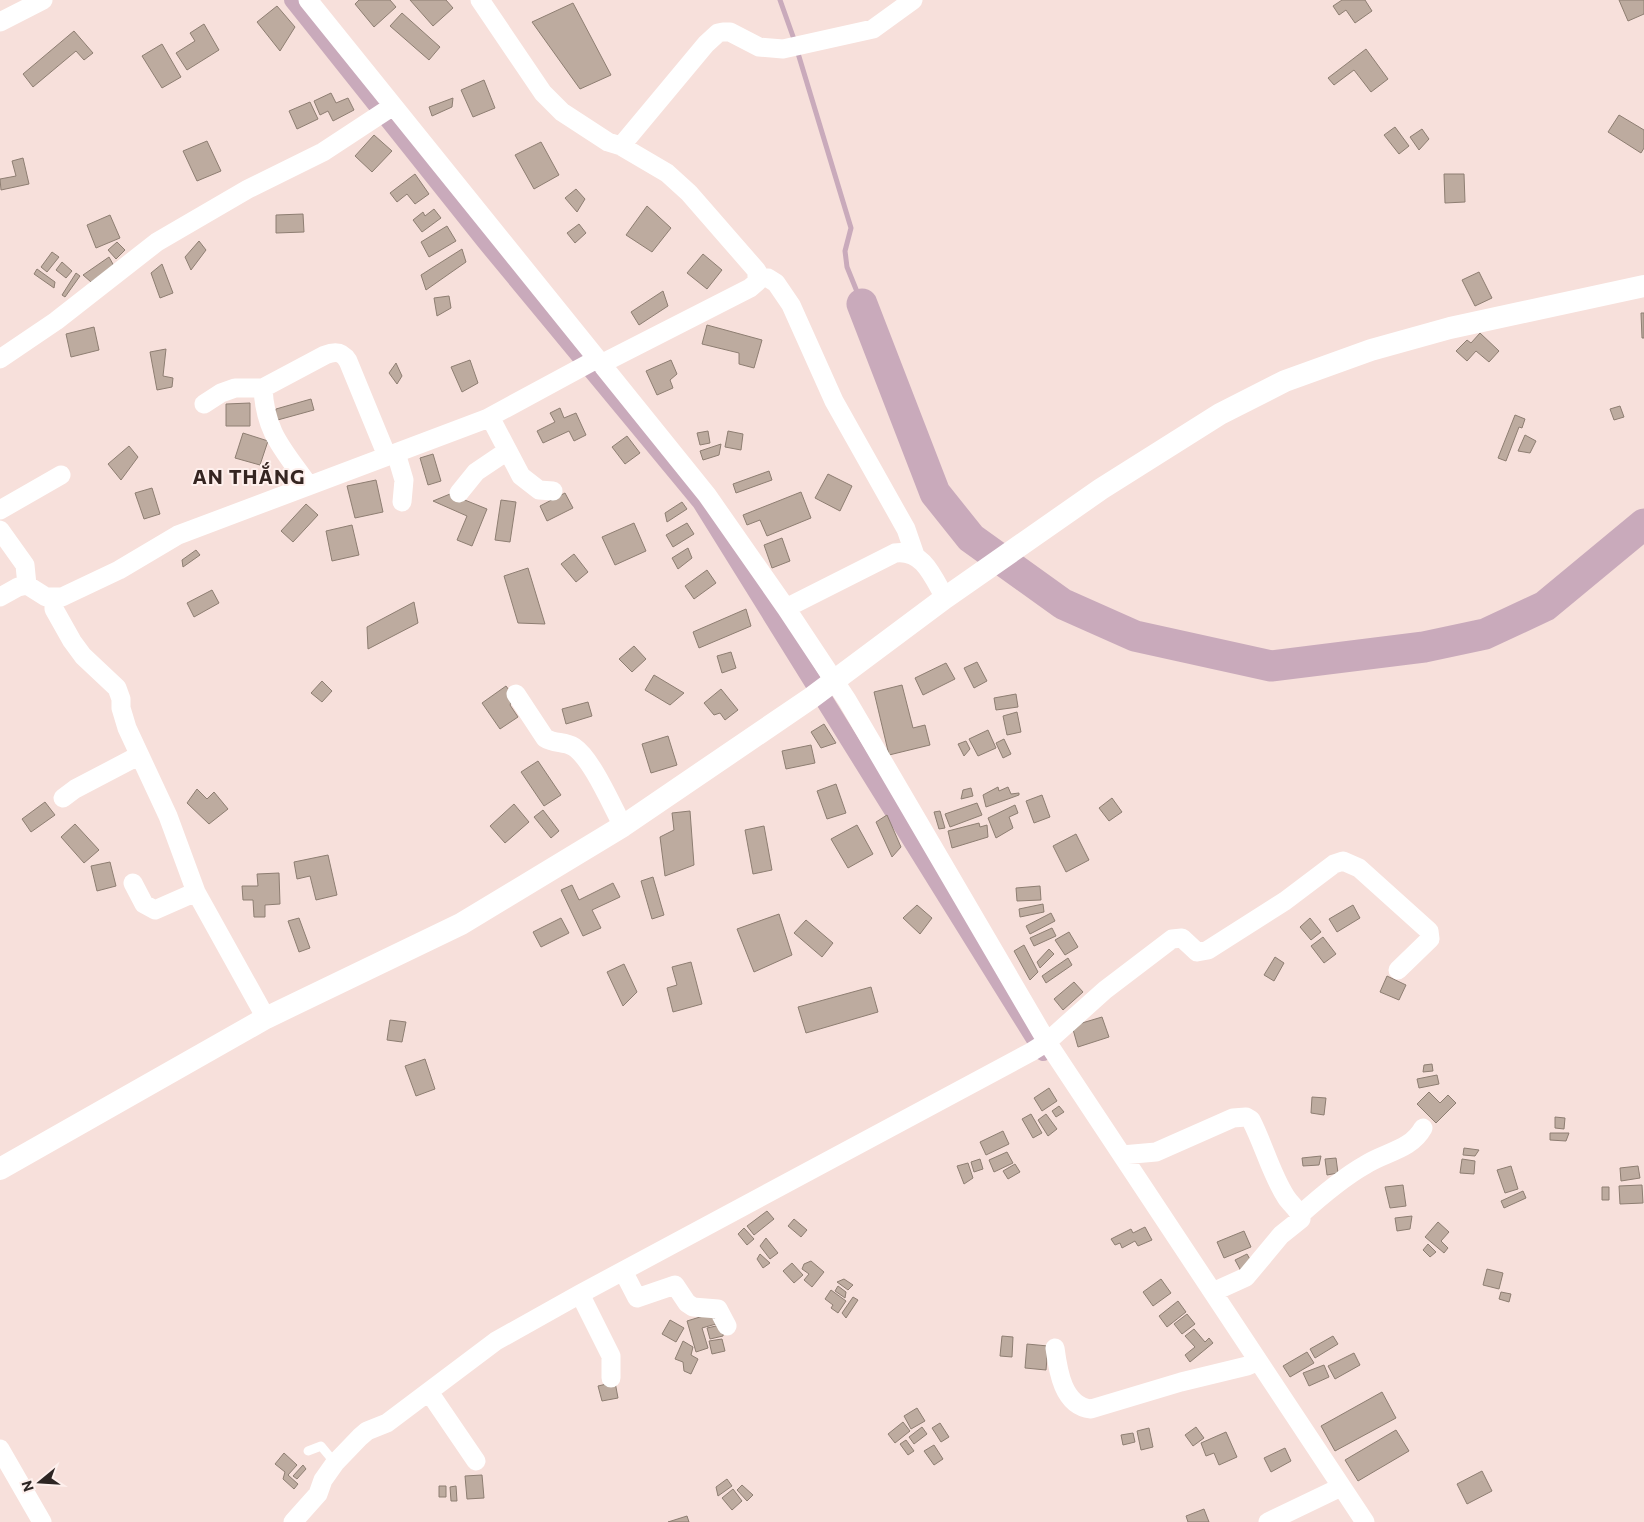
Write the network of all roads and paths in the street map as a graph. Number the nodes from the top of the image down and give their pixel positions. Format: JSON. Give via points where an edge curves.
{"nodes":[{"id":1,"x":43,"y":0,"type":"edge"},
{"id":2,"x":308,"y":0,"type":"edge"},
{"id":3,"x":480,"y":0,"type":"edge"},
{"id":4,"x":913,"y":0,"type":"edge"},
{"id":5,"x":0,"y":22,"type":"edge"},
{"id":6,"x":393,"y":106,"type":"junction"},
{"id":7,"x":621,"y":146,"type":"junction"},
{"id":8,"x":759,"y":278,"type":"junction"},
{"id":9,"x":1644,"y":286,"type":"edge"},
{"id":10,"x":0,"y":359,"type":"edge"},
{"id":11,"x":599,"y":361,"type":"junction"},
{"id":12,"x":263,"y":388,"type":"junction"},
{"id":13,"x":204,"y":404,"type":"dead end"},
{"id":14,"x":490,"y":417,"type":"junction"},
{"id":15,"x":507,"y":451,"type":"junction"},
{"id":16,"x":392,"y":455,"type":"junction"},
{"id":17,"x":61,"y":475,"type":"dead end"},
{"id":18,"x":309,"y":486,"type":"junction"},
{"id":19,"x":553,"y":491,"type":"dead end"},
{"id":20,"x":458,"y":493,"type":"dead end"},
{"id":21,"x":402,"y":502,"type":"dead end"},
{"id":22,"x":0,"y":510,"type":"edge"},
{"id":23,"x":0,"y":530,"type":"edge"},
{"id":24,"x":915,"y":554,"type":"junction"},
{"id":25,"x":28,"y":585,"type":"junction"},
{"id":26,"x":0,"y":597,"type":"edge"},
{"id":27,"x":945,"y":598,"type":"junction"},
{"id":28,"x":54,"y":599,"type":"junction"},
{"id":29,"x":786,"y":608,"type":"junction"},
{"id":30,"x":833,"y":682,"type":"junction"},
{"id":31,"x":516,"y":694,"type":"dead end"},
{"id":32,"x":138,"y":756,"type":"junction"},
{"id":33,"x":63,"y":798,"type":"dead end"},
{"id":34,"x":623,"y":826,"type":"junction"},
{"id":35,"x":133,"y":883,"type":"dead end"},
{"id":36,"x":196,"y":892,"type":"junction"},
{"id":37,"x":1398,"y":970,"type":"dead end"},
{"id":38,"x":266,"y":1018,"type":"junction"},
{"id":39,"x":1047,"y":1042,"type":"junction"},
{"id":40,"x":1423,"y":1128,"type":"dead end"},
{"id":41,"x":1122,"y":1155,"type":"junction"},
{"id":42,"x":0,"y":1169,"type":"edge"},
{"id":43,"x":1300,"y":1216,"type":"junction"},
{"id":44,"x":622,"y":1271,"type":"junction"},
{"id":45,"x":1213,"y":1292,"type":"junction"},
{"id":46,"x":580,"y":1294,"type":"junction"},
{"id":47,"x":727,"y":1326,"type":"dead end"},
{"id":48,"x":1055,"y":1348,"type":"dead end"},
{"id":49,"x":1252,"y":1362,"type":"junction"},
{"id":50,"x":611,"y":1378,"type":"dead end"},
{"id":51,"x":429,"y":1392,"type":"junction"},
{"id":52,"x":0,"y":1449,"type":"edge"},
{"id":53,"x":308,"y":1451,"type":"dead end"},
{"id":54,"x":476,"y":1461,"type":"dead end"},
{"id":55,"x":336,"y":1463,"type":"junction"},
{"id":56,"x":1338,"y":1488,"type":"junction"},
{"id":57,"x":42,"y":1522,"type":"edge"},
{"id":58,"x":293,"y":1522,"type":"edge"},
{"id":59,"x":1268,"y":1522,"type":"edge"},
{"id":60,"x":1365,"y":1522,"type":"edge"}],
"edges":[{"from":1,"to":5,"type":"street"},
{"from":2,"to":6,"type":"street"},
{"from":3,"to":7,"type":"street","via":[[544,93],[562,112],[608,142]]},
{"from":4,"to":7,"type":"street","via":[[873,29],[783,49],[759,47],[730,32],[718,33]]},
{"from":6,"to":10,"type":"street","via":[[323,152],[248,189],[157,242],[56,321]]},
{"from":6,"to":11,"type":"street"},
{"from":7,"to":8,"type":"street","via":[[667,173],[689,193],[753,265]]},
{"from":8,"to":11,"type":"street","via":[[750,288]]},
{"from":8,"to":24,"type":"street","via":[[768,278],[776,283],[790,305],[834,401],[906,528]]},
{"from":9,"to":27,"type":"street","via":[[1450,328],[1371,350],[1285,381],[1220,414],[1101,489]]},
{"from":11,"to":14,"type":"street"},
{"from":11,"to":29,"type":"street","via":[[707,495]]},
{"from":12,"to":13,"type":"street","via":[[235,388]]},
{"from":12,"to":16,"type":"street","via":[[325,355],[340,353],[348,361]]},
{"from":12,"to":18,"type":"street","via":[[269,427]]},
{"from":14,"to":15,"type":"street"},
{"from":14,"to":16,"type":"street"},
{"from":15,"to":19,"type":"street","via":[[530,485],[539,490]]},
{"from":15,"to":20,"type":"street","via":[[476,472]]},
{"from":16,"to":18,"type":"street"},
{"from":16,"to":21,"type":"street","via":[[404,480]]},
{"from":17,"to":22,"type":"street"},
{"from":18,"to":28,"type":"street","via":[[178,535],[119,570]]},
{"from":23,"to":25,"type":"street","via":[[25,565]]},
{"from":24,"to":27,"type":"street"},
{"from":24,"to":29,"type":"street","via":[[895,553]]},
{"from":25,"to":26,"type":"street"},
{"from":25,"to":28,"type":"street"},
{"from":27,"to":30,"type":"street"},
{"from":28,"to":32,"type":"street","via":[[58,617],[72,641],[117,688]]},
{"from":29,"to":30,"type":"street"},
{"from":30,"to":34,"type":"street"},
{"from":30,"to":39,"type":"street"},
{"from":31,"to":34,"type":"street","via":[[545,738],[572,746],[584,756]]},
{"from":32,"to":33,"type":"street"},
{"from":32,"to":36,"type":"street","via":[[168,816]]},
{"from":34,"to":38,"type":"street","via":[[460,924]]},
{"from":35,"to":36,"type":"street","via":[[144,904],[155,910]]},
{"from":36,"to":38,"type":"street"},
{"from":37,"to":39,"type":"street","via":[[1430,939],[1429,931],[1359,868],[1343,861],[1208,950],[1197,952],[1182,938],[1172,939],[1105,990]]},
{"from":38,"to":42,"type":"street"},
{"from":39,"to":41,"type":"street"},
{"from":39,"to":44,"type":"street"},
{"from":40,"to":43,"type":"street","via":[[1418,1138],[1360,1168]]},
{"from":41,"to":43,"type":"street","via":[[1156,1152],[1233,1118],[1246,1117],[1258,1132],[1280,1188]]},
{"from":41,"to":45,"type":"street"},
{"from":43,"to":45,"type":"street","via":[[1300,1222],[1281,1235],[1252,1272]]},
{"from":44,"to":46,"type":"street"},
{"from":44,"to":47,"type":"street","via":[[637,1298],[676,1285],[693,1307],[718,1309]]},
{"from":45,"to":49,"type":"street"},
{"from":46,"to":50,"type":"street","via":[[611,1356]]},
{"from":46,"to":51,"type":"street","via":[[496,1341]]},
{"from":48,"to":49,"type":"street","via":[[1058,1370],[1069,1396],[1084,1408],[1091,1409]]},
{"from":49,"to":56,"type":"street"},
{"from":51,"to":54,"type":"street"},
{"from":51,"to":55,"type":"street","via":[[386,1423],[366,1431]]},
{"from":52,"to":57,"type":"street"},
{"from":53,"to":55,"type":"lane","via":[[321,1446]]},
{"from":55,"to":58,"type":"street","via":[[323,1480],[318,1494]]},
{"from":56,"to":59,"type":"street"},
{"from":56,"to":60,"type":"street"}]}
